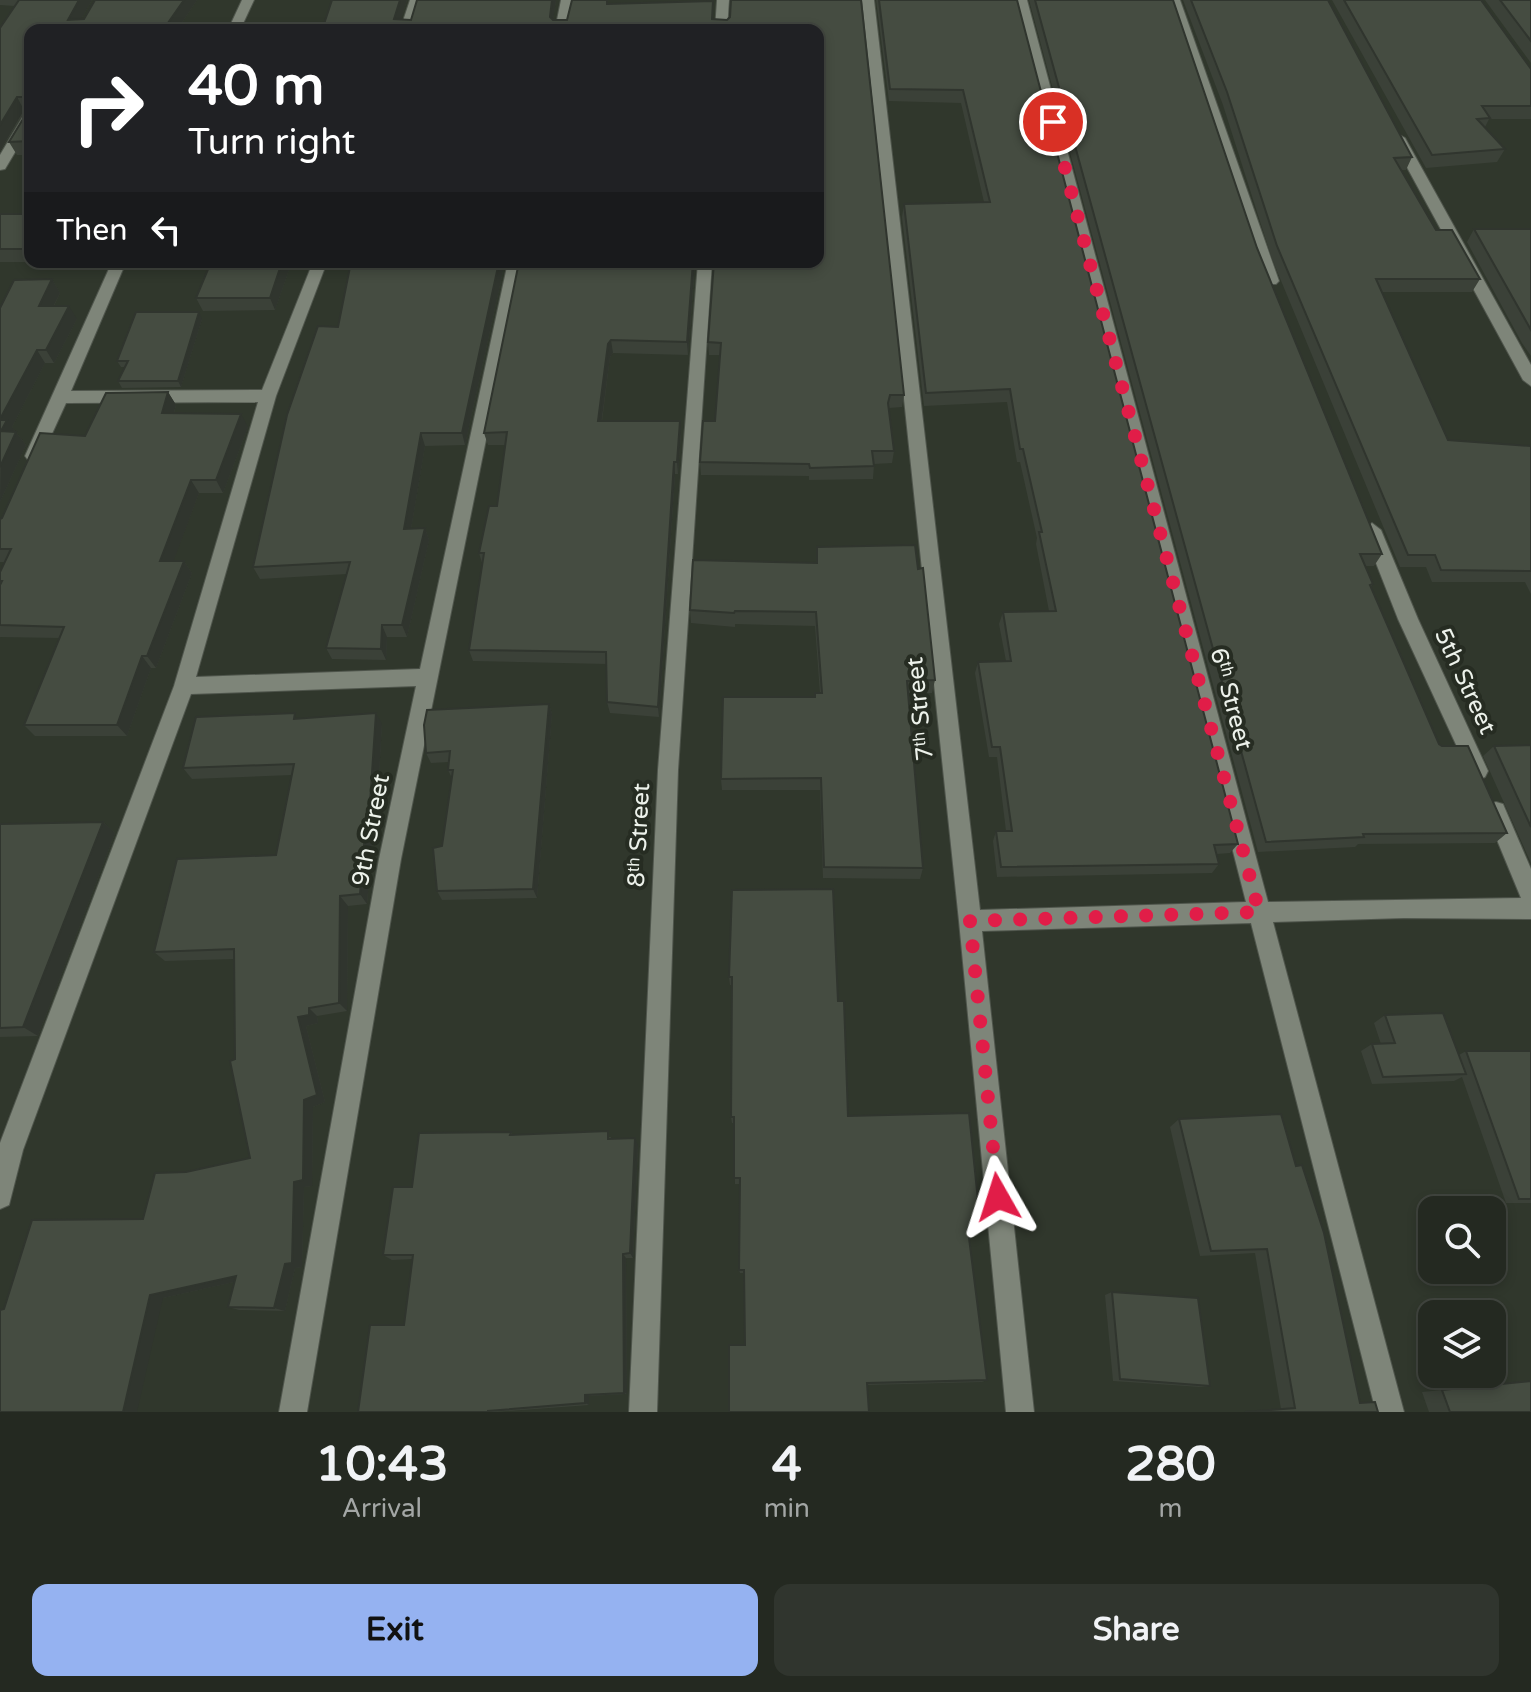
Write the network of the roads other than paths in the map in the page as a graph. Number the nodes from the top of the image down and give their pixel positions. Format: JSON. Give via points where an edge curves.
{"nodes":[{"id":1,"x":248,"y":0,"type":"edge"},
{"id":2,"x":416,"y":0,"type":"edge"},
{"id":3,"x":567,"y":0,"type":"edge"},
{"id":4,"x":723,"y":0,"type":"edge"},
{"id":5,"x":868,"y":0,"type":"edge"},
{"id":6,"x":1021,"y":0,"type":"edge"},
{"id":7,"x":1174,"y":0,"type":"edge"},
{"id":8,"x":237,"y":24,"type":"edge"},
{"id":9,"x":408,"y":24,"type":"edge"},
{"id":10,"x":562,"y":24,"type":"edge"},
{"id":11,"x":721,"y":24,"type":"edge"},
{"id":12,"x":24,"y":126,"type":"edge"},
{"id":13,"x":1391,"y":126,"type":"edge"},
{"id":14,"x":0,"y":166,"type":"edge"},
{"id":15,"x":116,"y":268,"type":"edge"},
{"id":16,"x":318,"y":268,"type":"edge"},
{"id":17,"x":514,"y":268,"type":"edge"},
{"id":18,"x":705,"y":268,"type":"edge"},
{"id":19,"x":1280,"y":303,"type":"edge"},
{"id":20,"x":1531,"y":380,"type":"edge"},
{"id":21,"x":268,"y":396,"type":"junction"},
{"id":22,"x":61,"y":397,"type":"junction"},
{"id":23,"x":24,"y":477,"type":"edge"},
{"id":24,"x":1367,"y":519,"type":"edge"},
{"id":25,"x":429,"y":677,"type":"junction"},
{"id":26,"x":184,"y":686,"type":"junction"},
{"id":27,"x":1531,"y":896,"type":"edge"},
{"id":28,"x":1531,"y":909,"type":"edge"},
{"id":29,"x":1259,"y":912,"type":"junction"},
{"id":30,"x":970,"y":921,"type":"junction"},
{"id":31,"x":5,"y":1150,"type":"edge"},
{"id":32,"x":0,"y":1196,"type":"edge"},
{"id":33,"x":293,"y":1412,"type":"edge"},
{"id":34,"x":643,"y":1412,"type":"edge"},
{"id":35,"x":1020,"y":1412,"type":"edge"},
{"id":36,"x":1390,"y":1412,"type":"edge"}],
"edges":[{"from":1,"to":8,"type":"street"},
{"from":2,"to":9,"type":"street"},
{"from":3,"to":10,"type":"street"},
{"from":4,"to":11,"type":"street"},
{"from":5,"to":30,"type":"street","name":"7ᵗʰ Street"},
{"from":6,"to":29,"type":"street","name":"6ᵗʰ Street"},
{"from":7,"to":19,"type":"street"},
{"from":12,"to":14,"type":"street"},
{"from":13,"to":20,"type":"street"},
{"from":15,"to":22,"type":"street"},
{"from":16,"to":21,"type":"street"},
{"from":17,"to":25,"type":"street","name":"9th Street"},
{"from":18,"to":34,"type":"street","name":"8ᵗʰ Street","via":[[668,770]]},
{"from":21,"to":22,"type":"street"},
{"from":21,"to":26,"type":"street"},
{"from":22,"to":23,"type":"street"},
{"from":24,"to":27,"type":"street","name":"5th Street"},
{"from":25,"to":26,"type":"street"},
{"from":25,"to":33,"type":"street","name":"9th Street","via":[[390,859]]},
{"from":26,"to":31,"type":"street"},
{"from":28,"to":29,"type":"street"},
{"from":29,"to":30,"type":"street"},
{"from":29,"to":36,"type":"street","name":"6ᵗʰ Street"},
{"from":30,"to":35,"type":"street","name":"7ᵗʰ Street"},
{"from":31,"to":32,"type":"street"}]}
